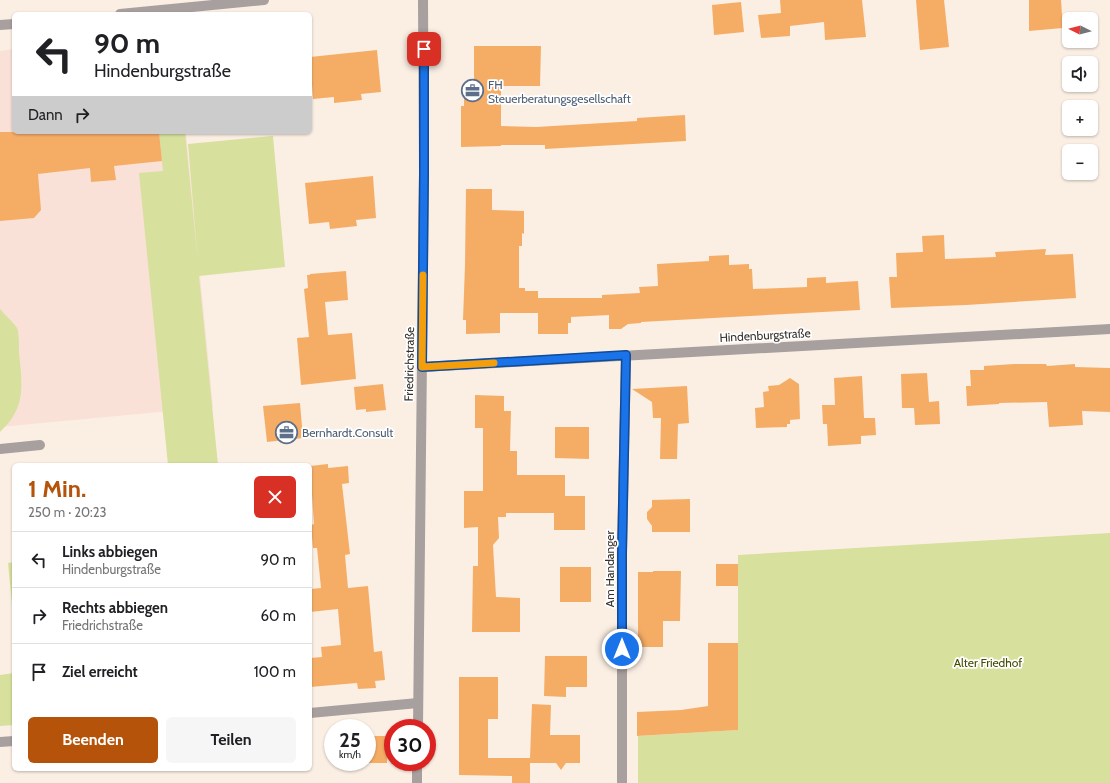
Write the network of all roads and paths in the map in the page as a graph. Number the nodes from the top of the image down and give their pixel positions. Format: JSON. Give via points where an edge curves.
{"nodes":[{"id":1,"x":264,"y":0,"type":"edge"},
{"id":2,"x":423,"y":0,"type":"edge"},
{"id":3,"x":141,"y":12,"type":"edge"},
{"id":4,"x":12,"y":24,"type":"edge"},
{"id":5,"x":0,"y":25,"type":"edge"},
{"id":6,"x":1110,"y":329,"type":"edge"},
{"id":7,"x":626,"y":355,"type":"junction"},
{"id":8,"x":422,"y":367,"type":"junction"},
{"id":9,"x":40,"y":445,"type":"dead end"},
{"id":10,"x":0,"y":449,"type":"edge"},
{"id":11,"x":418,"y":703,"type":"junction"},
{"id":12,"x":312,"y":713,"type":"edge"},
{"id":13,"x":418,"y":719,"type":"edge"},
{"id":14,"x":12,"y":741,"type":"edge"},
{"id":15,"x":0,"y":742,"type":"edge"},
{"id":16,"x":417,"y":771,"type":"edge"},
{"id":17,"x":417,"y":783,"type":"edge"},
{"id":18,"x":622,"y":783,"type":"edge"}],
"edges":[{"from":1,"to":3,"type":"street"},
{"from":2,"to":8,"type":"street","name":"Friedrichstraße"},
{"from":4,"to":5,"type":"street"},
{"from":6,"to":7,"type":"street","name":"Hindenburgstraße"},
{"from":7,"to":8,"type":"street","name":"Hindenburgstraße"},
{"from":7,"to":18,"type":"street","name":"Am Handanger","via":[[622,553]]},
{"from":8,"to":11,"type":"street","name":"Friedrichstraße"},
{"from":9,"to":10,"type":"street"},
{"from":11,"to":12,"type":"street"},
{"from":11,"to":13,"type":"street","name":"Friedrichstraße"},
{"from":14,"to":15,"type":"street"},
{"from":16,"to":17,"type":"street"}]}
